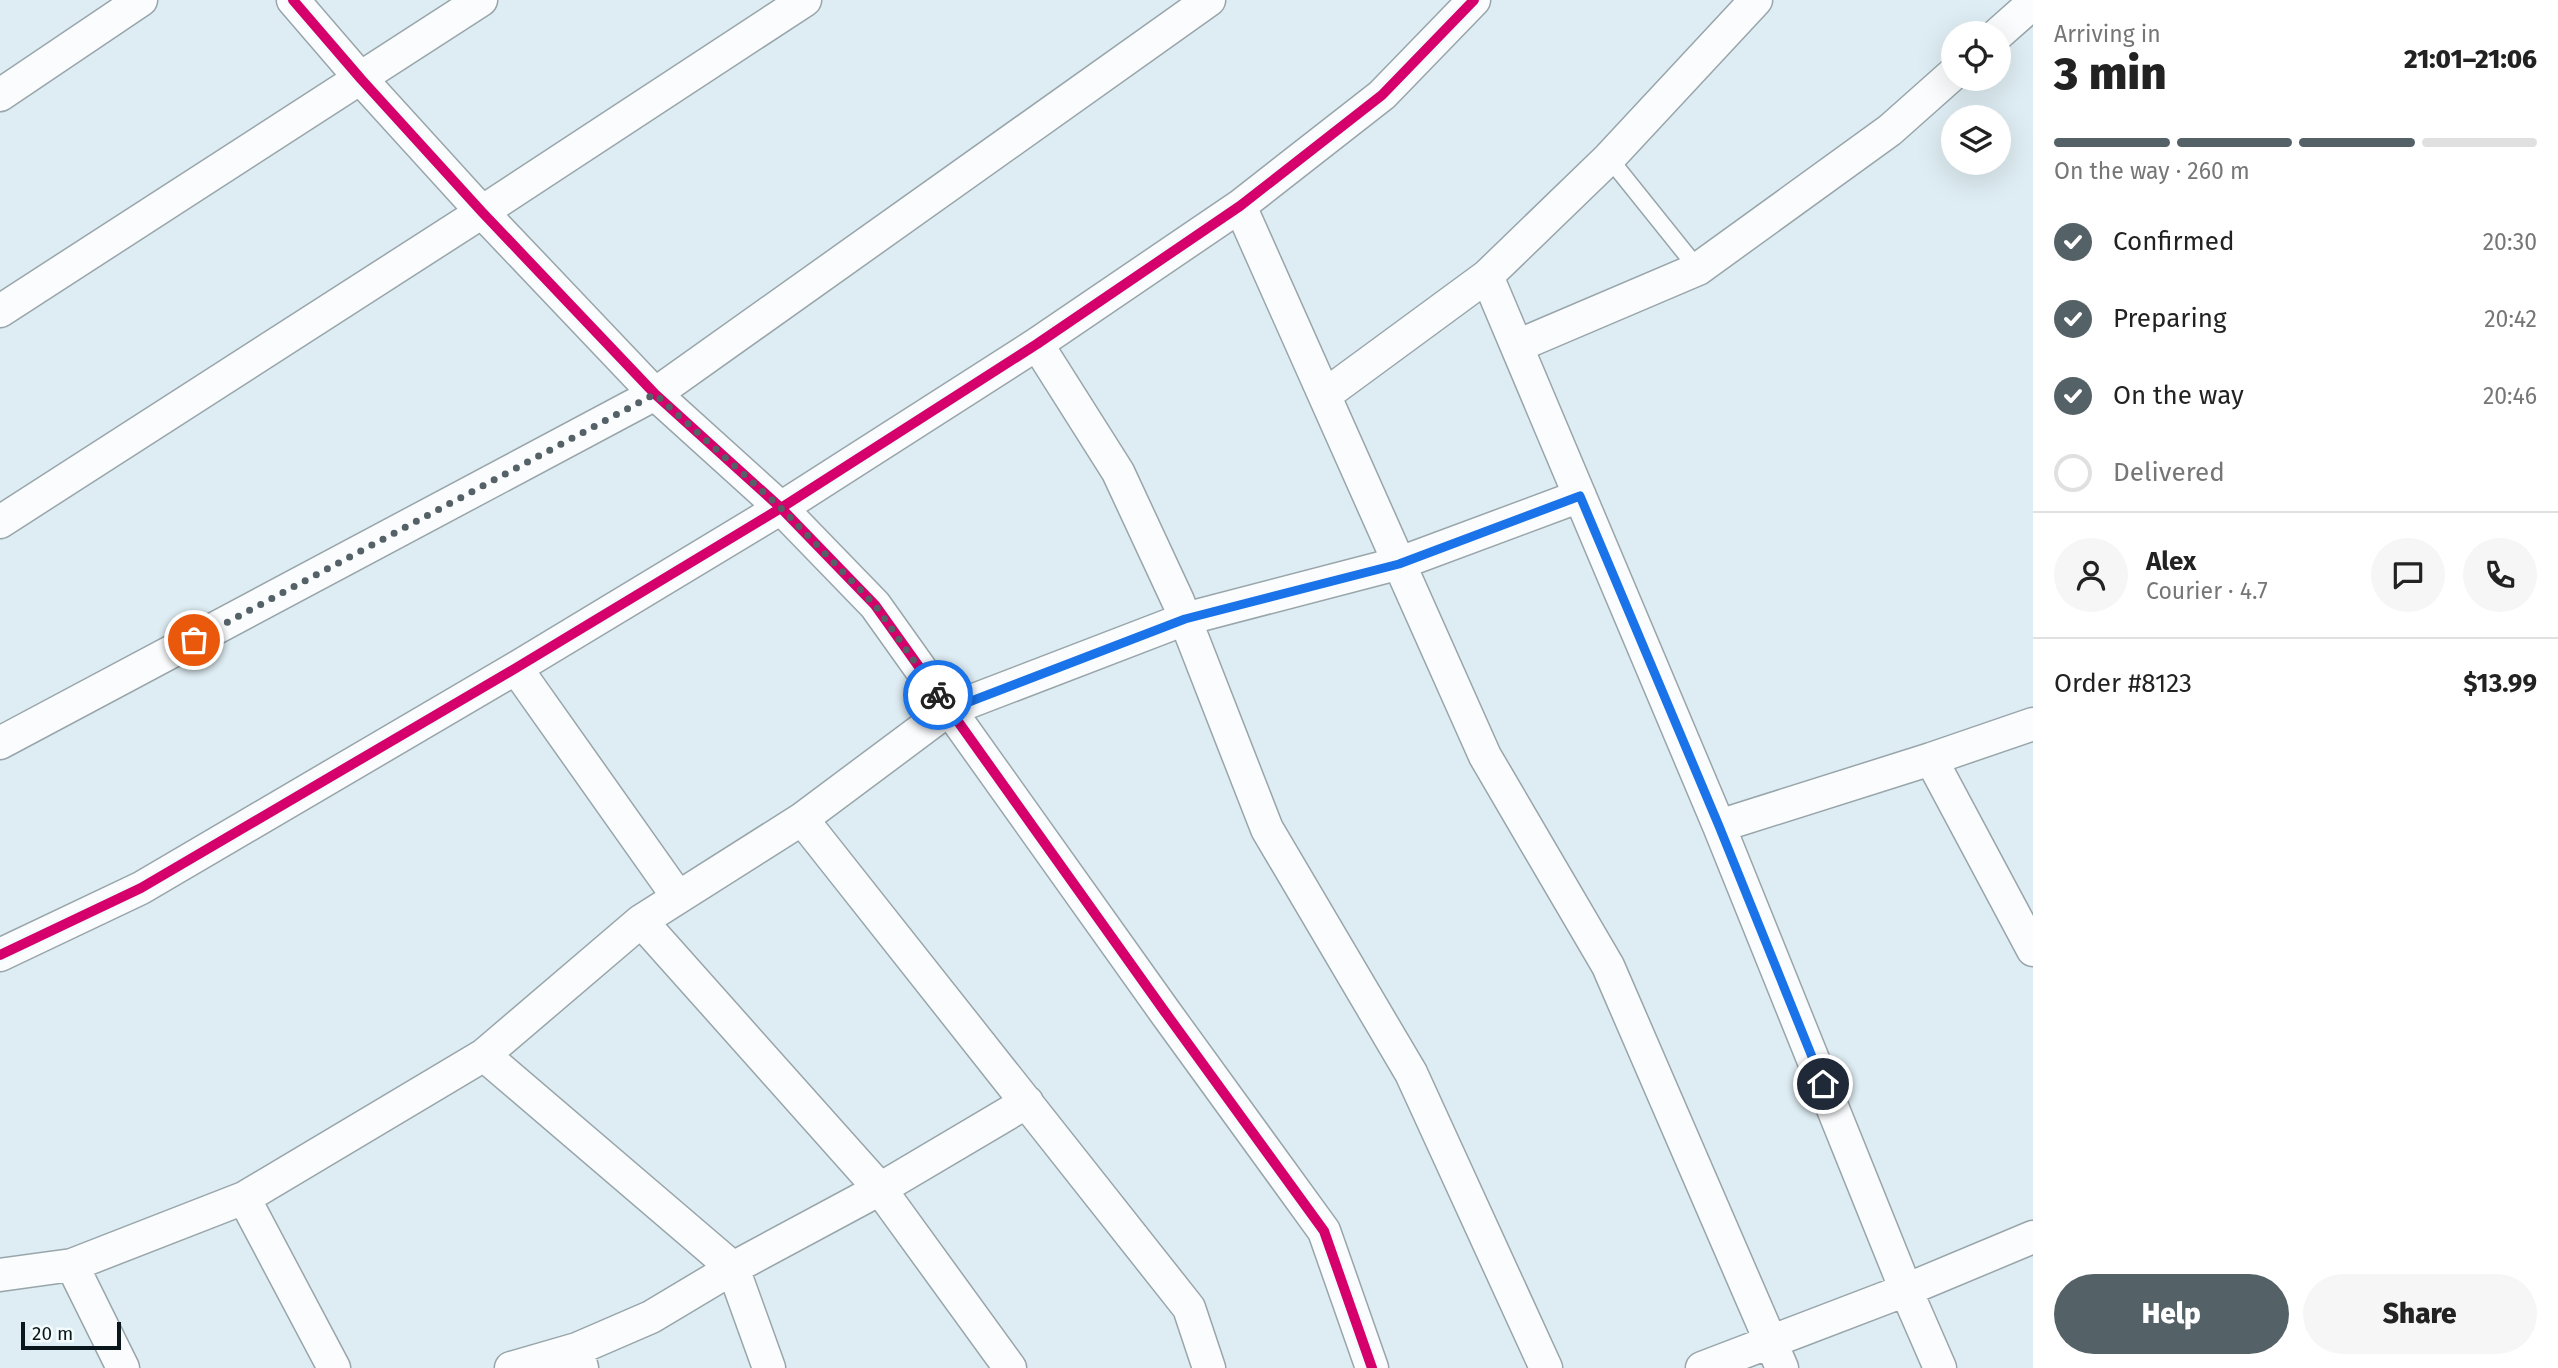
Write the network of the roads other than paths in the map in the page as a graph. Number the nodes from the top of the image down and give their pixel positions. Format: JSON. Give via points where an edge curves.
{"nodes":[{"id":1,"x":141,"y":0,"type":"edge"},
{"id":2,"x":293,"y":0,"type":"edge"},
{"id":3,"x":481,"y":0,"type":"edge"},
{"id":4,"x":805,"y":0,"type":"edge"},
{"id":5,"x":1209,"y":0,"type":"edge"},
{"id":6,"x":1474,"y":0,"type":"edge"},
{"id":7,"x":1756,"y":0,"type":"edge"},
{"id":8,"x":2033,"y":4,"type":"edge"},
{"id":9,"x":2011,"y":23,"type":"edge"},
{"id":10,"x":361,"y":79,"type":"junction"},
{"id":11,"x":1941,"y":85,"type":"edge"},
{"id":12,"x":0,"y":95,"type":"edge"},
{"id":13,"x":1609,"y":158,"type":"junction"},
{"id":14,"x":1240,"y":206,"type":"junction"},
{"id":15,"x":482,"y":212,"type":"junction"},
{"id":16,"x":1698,"y":269,"type":"junction"},
{"id":17,"x":1487,"y":276,"type":"junction"},
{"id":18,"x":0,"y":311,"type":"edge"},
{"id":19,"x":1037,"y":344,"type":"junction"},
{"id":20,"x":1517,"y":346,"type":"junction"},
{"id":21,"x":655,"y":394,"type":"junction"},
{"id":22,"x":1325,"y":395,"type":"junction"},
{"id":23,"x":1580,"y":496,"type":"junction"},
{"id":24,"x":781,"y":508,"type":"junction"},
{"id":25,"x":0,"y":522,"type":"edge"},
{"id":26,"x":1399,"y":564,"type":"junction"},
{"id":27,"x":1185,"y":619,"type":"junction"},
{"id":28,"x":516,"y":668,"type":"junction"},
{"id":29,"x":948,"y":710,"type":"junction"},
{"id":30,"x":2033,"y":724,"type":"edge"},
{"id":31,"x":0,"y":743,"type":"edge"},
{"id":32,"x":1931,"y":759,"type":"junction"},
{"id":33,"x":802,"y":819,"type":"junction"},
{"id":34,"x":1719,"y":826,"type":"junction"},
{"id":35,"x":678,"y":897,"type":"junction"},
{"id":36,"x":641,"y":921,"type":"junction"},
{"id":37,"x":2033,"y":950,"type":"edge"},
{"id":38,"x":0,"y":955,"type":"edge"},
{"id":39,"x":484,"y":1055,"type":"junction"},
{"id":40,"x":1027,"y":1102,"type":"junction"},
{"id":41,"x":880,"y":1189,"type":"junction"},
{"id":42,"x":244,"y":1198,"type":"junction"},
{"id":43,"x":2033,"y":1237,"type":"edge"},
{"id":44,"x":72,"y":1265,"type":"junction"},
{"id":45,"x":733,"y":1268,"type":"junction"},
{"id":46,"x":0,"y":1275,"type":"edge"},
{"id":47,"x":1906,"y":1290,"type":"junction"},
{"id":48,"x":1777,"y":1355,"type":"edge"},
{"id":49,"x":579,"y":1358,"type":"edge"},
{"id":50,"x":122,"y":1368,"type":"edge"},
{"id":51,"x":334,"y":1368,"type":"edge"},
{"id":52,"x":511,"y":1368,"type":"edge"},
{"id":53,"x":769,"y":1368,"type":"edge"},
{"id":54,"x":1010,"y":1368,"type":"edge"},
{"id":55,"x":1209,"y":1368,"type":"edge"},
{"id":56,"x":1372,"y":1368,"type":"edge"},
{"id":57,"x":1546,"y":1368,"type":"edge"},
{"id":58,"x":1702,"y":1368,"type":"edge"},
{"id":59,"x":1940,"y":1368,"type":"edge"}],
"edges":[{"from":1,"to":12,"type":"street"},
{"from":2,"to":10,"type":"street"},
{"from":3,"to":10,"type":"street"},
{"from":4,"to":15,"type":"street"},
{"from":5,"to":21,"type":"street"},
{"from":6,"to":14,"type":"street","via":[[1382,95]]},
{"from":7,"to":13,"type":"street"},
{"from":8,"to":9,"type":"street"},
{"from":10,"to":15,"type":"street"},
{"from":10,"to":18,"type":"street"},
{"from":11,"to":16,"type":"street","via":[[1890,130]]},
{"from":13,"to":16,"type":"lane"},
{"from":13,"to":17,"type":"street"},
{"from":14,"to":19,"type":"street"},
{"from":14,"to":22,"type":"street"},
{"from":15,"to":21,"type":"street"},
{"from":15,"to":25,"type":"street"},
{"from":16,"to":20,"type":"street"},
{"from":17,"to":20,"type":"street"},
{"from":17,"to":22,"type":"street"},
{"from":19,"to":24,"type":"street"},
{"from":19,"to":27,"type":"street","via":[[1118,472]]},
{"from":20,"to":23,"type":"street"},
{"from":21,"to":24,"type":"street"},
{"from":21,"to":31,"type":"street"},
{"from":22,"to":26,"type":"street"},
{"from":23,"to":26,"type":"street"},
{"from":23,"to":34,"type":"street"},
{"from":24,"to":28,"type":"street"},
{"from":24,"to":29,"type":"street","via":[[875,605]]},
{"from":26,"to":27,"type":"street"},
{"from":26,"to":48,"type":"street","via":[[1485,756],[1608,966]]},
{"from":27,"to":29,"type":"street"},
{"from":27,"to":57,"type":"street","via":[[1267,829],[1411,1073]]},
{"from":28,"to":35,"type":"street"},
{"from":28,"to":38,"type":"street","via":[[141,888]]},
{"from":29,"to":33,"type":"street"},
{"from":29,"to":56,"type":"street","via":[[1324,1231]]},
{"from":30,"to":32,"type":"street"},
{"from":32,"to":34,"type":"street"},
{"from":32,"to":37,"type":"street"},
{"from":33,"to":35,"type":"street"},
{"from":33,"to":40,"type":"street"},
{"from":34,"to":47,"type":"street"},
{"from":35,"to":36,"type":"street"},
{"from":36,"to":39,"type":"street"},
{"from":36,"to":41,"type":"street"},
{"from":39,"to":42,"type":"street"},
{"from":39,"to":45,"type":"street"},
{"from":40,"to":41,"type":"street"},
{"from":40,"to":55,"type":"street","via":[[1189,1308]]},
{"from":41,"to":45,"type":"street"},
{"from":41,"to":54,"type":"street"},
{"from":42,"to":44,"type":"street"},
{"from":42,"to":51,"type":"street"},
{"from":43,"to":47,"type":"street"},
{"from":44,"to":46,"type":"street"},
{"from":44,"to":50,"type":"street"},
{"from":45,"to":49,"type":"street"},
{"from":45,"to":53,"type":"street"},
{"from":47,"to":48,"type":"street"},
{"from":47,"to":59,"type":"street"},
{"from":48,"to":58,"type":"street"},
{"from":49,"to":52,"type":"street"}]}
